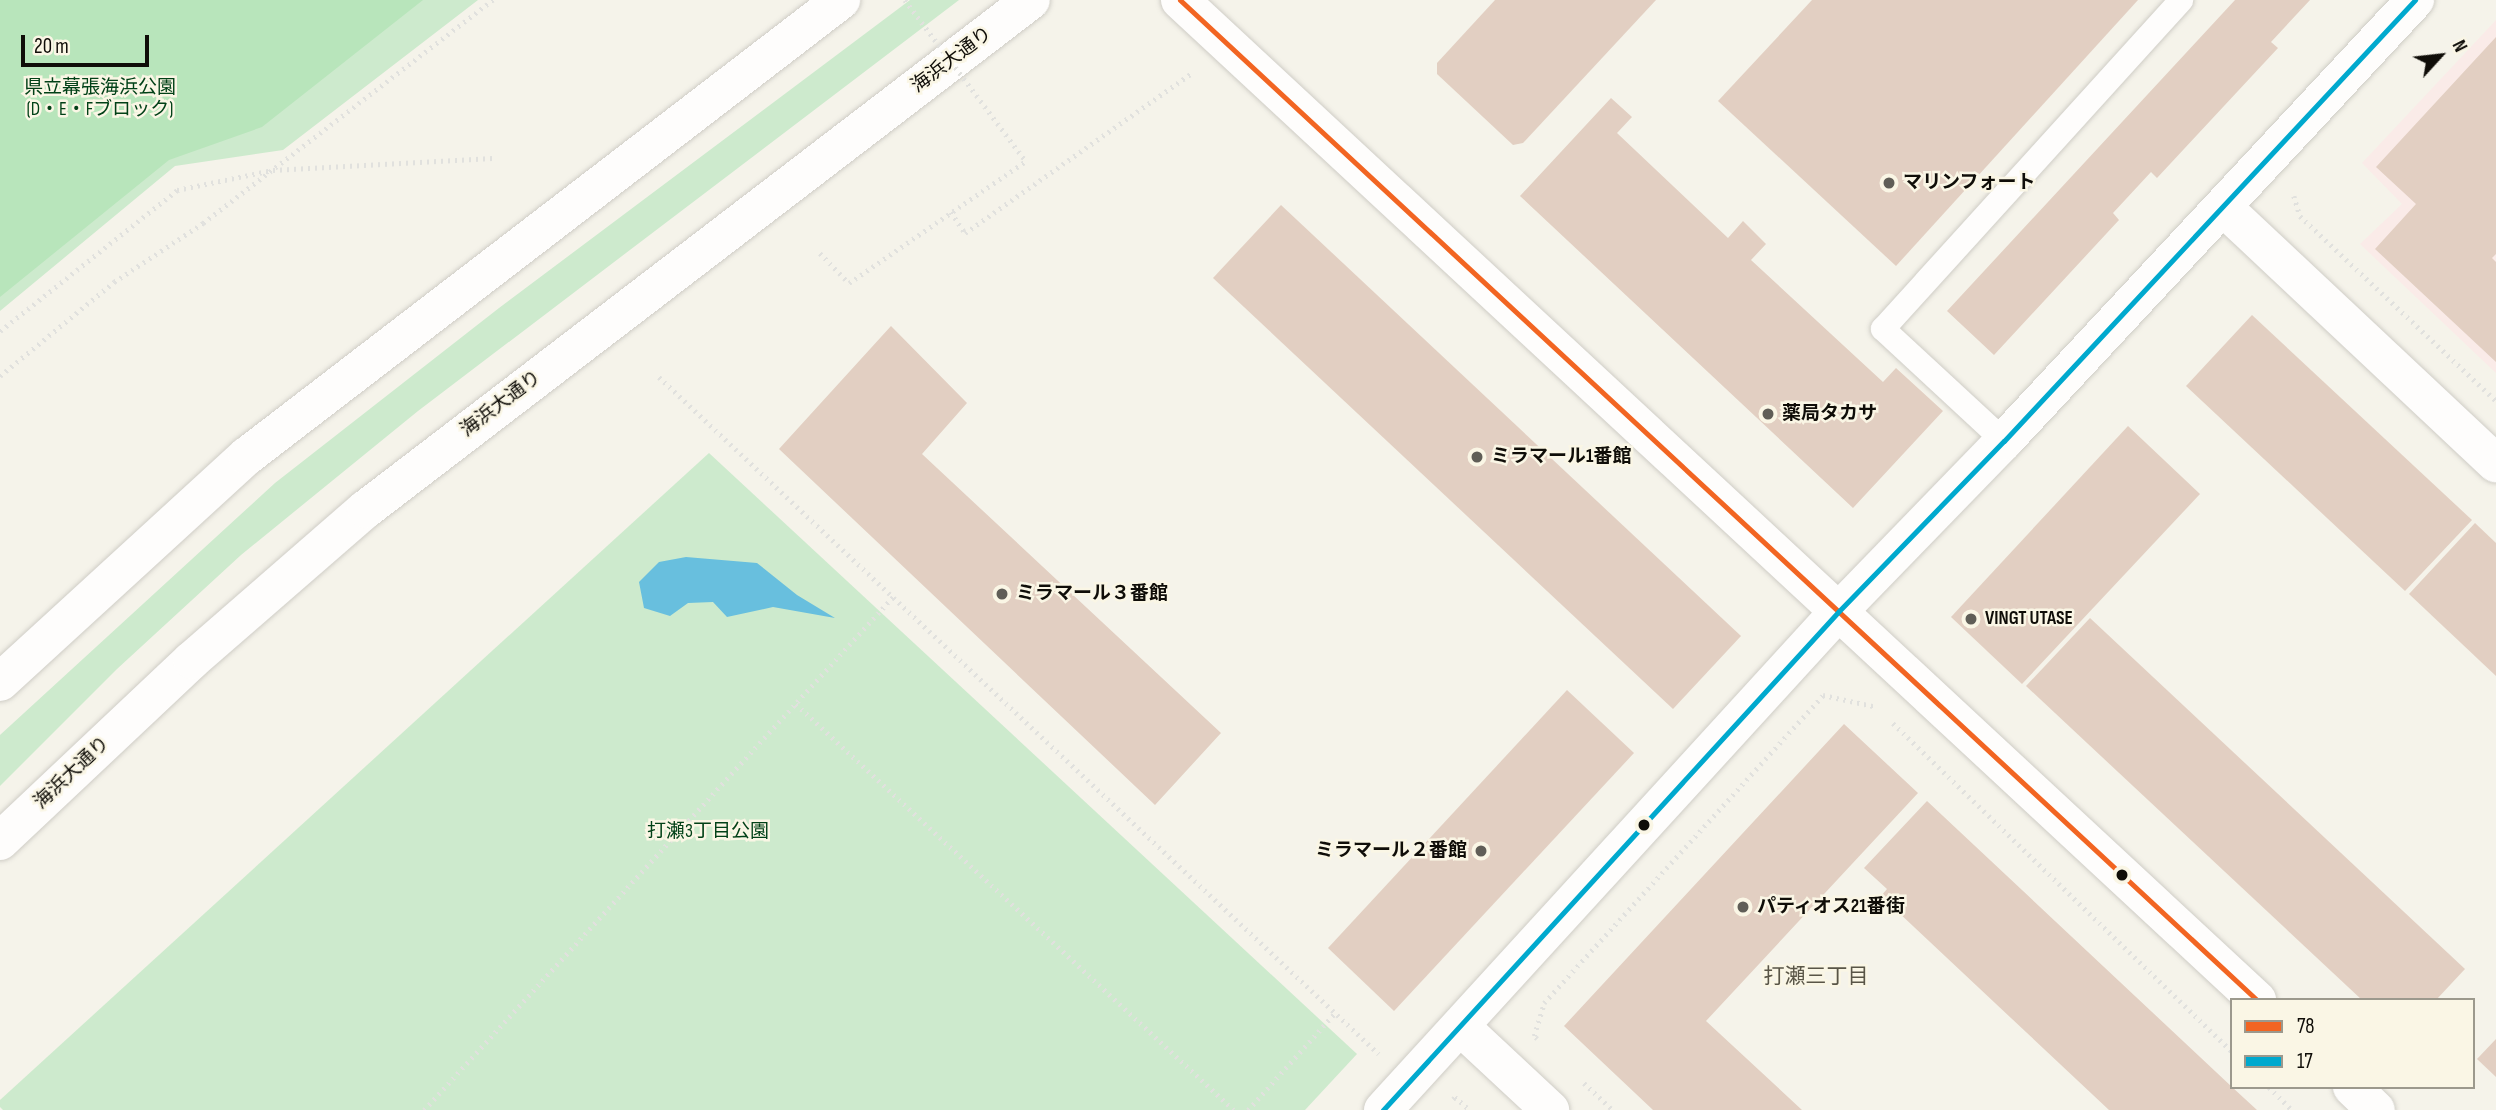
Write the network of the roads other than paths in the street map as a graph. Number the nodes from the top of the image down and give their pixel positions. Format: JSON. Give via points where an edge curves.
{"nodes":[{"id":1,"x":841,"y":0,"type":"edge"},
{"id":2,"x":1031,"y":0,"type":"edge"},
{"id":3,"x":1180,"y":0,"type":"edge"},
{"id":4,"x":2181,"y":0,"type":"edge"},
{"id":5,"x":2415,"y":0,"type":"edge"},
{"id":6,"x":2224,"y":208,"type":"junction"},
{"id":7,"x":2004,"y":441,"type":"junction"},
{"id":8,"x":2496,"y":463,"type":"edge"},
{"id":9,"x":1839,"y":611,"type":"junction"},
{"id":10,"x":0,"y":682,"type":"edge"},
{"id":11,"x":0,"y":841,"type":"edge"},
{"id":12,"x":2256,"y":998,"type":"edge"},
{"id":13,"x":1461,"y":1027,"type":"junction"},
{"id":14,"x":2353,"y":1089,"type":"edge"},
{"id":15,"x":1383,"y":1110,"type":"edge"},
{"id":16,"x":1550,"y":1110,"type":"edge"},
{"id":17,"x":2376,"y":1110,"type":"edge"}],
"edges":[{"from":1,"to":10,"type":"street","via":[[247,456]]},
{"from":2,"to":11,"type":"street","name":"海浜大通り","via":[[366,509],[203,650]]},
{"from":3,"to":9,"type":"street"},
{"from":4,"to":7,"type":"lane","via":[[1883,329]]},
{"from":5,"to":6,"type":"street"},
{"from":6,"to":7,"type":"street"},
{"from":6,"to":8,"type":"street"},
{"from":7,"to":9,"type":"street"},
{"from":9,"to":12,"type":"street"},
{"from":9,"to":13,"type":"street"},
{"from":13,"to":15,"type":"street"},
{"from":13,"to":16,"type":"street"},
{"from":14,"to":17,"type":"street"}]}
